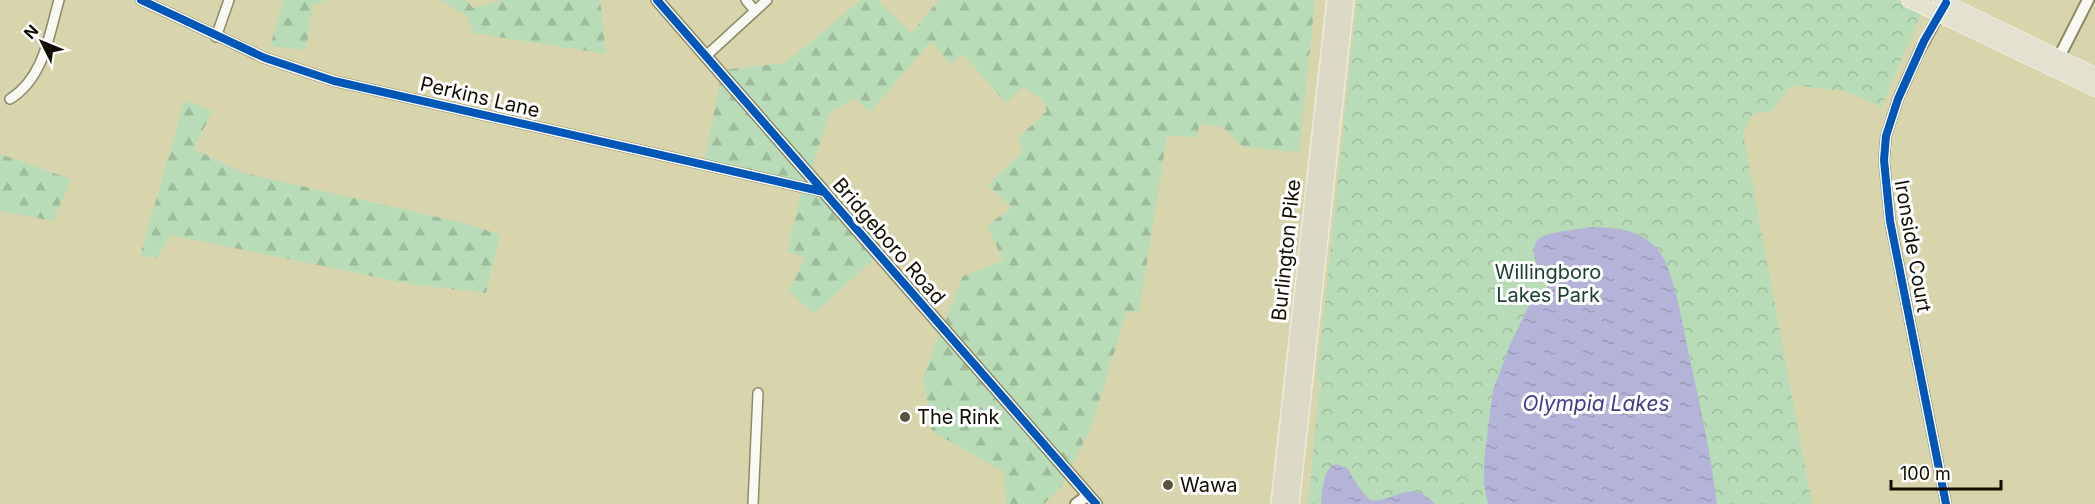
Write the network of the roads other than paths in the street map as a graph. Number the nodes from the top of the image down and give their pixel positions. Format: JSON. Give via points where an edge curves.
{"nodes":[{"id":1,"x":59,"y":0,"type":"edge"},
{"id":2,"x":141,"y":0,"type":"edge"},
{"id":3,"x":229,"y":0,"type":"edge"},
{"id":4,"x":657,"y":0,"type":"edge"},
{"id":5,"x":746,"y":0,"type":"edge"},
{"id":6,"x":767,"y":0,"type":"edge"},
{"id":7,"x":1335,"y":0,"type":"edge"},
{"id":8,"x":1346,"y":0,"type":"edge"},
{"id":9,"x":1909,"y":0,"type":"edge"},
{"id":10,"x":2088,"y":0,"type":"edge"},
{"id":11,"x":1942,"y":6,"type":"edge"},
{"id":12,"x":755,"y":11,"type":"junction"},
{"id":13,"x":216,"y":37,"type":"junction"},
{"id":14,"x":706,"y":56,"type":"junction"},
{"id":15,"x":2056,"y":63,"type":"junction"},
{"id":16,"x":2095,"y":75,"type":"edge"},
{"id":17,"x":2095,"y":89,"type":"edge"},
{"id":18,"x":10,"y":99,"type":"dead end"},
{"id":19,"x":824,"y":192,"type":"junction"},
{"id":20,"x":758,"y":393,"type":"dead end"},
{"id":21,"x":1088,"y":495,"type":"junction"},
{"id":22,"x":1282,"y":502,"type":"edge"},
{"id":23,"x":753,"y":504,"type":"edge"},
{"id":24,"x":1076,"y":504,"type":"edge"},
{"id":25,"x":1096,"y":504,"type":"edge"},
{"id":26,"x":1946,"y":504,"type":"edge"}],
"edges":[{"from":1,"to":18,"type":"street","via":[[47,46],[35,72]]},
{"from":2,"to":13,"type":"street","name":"Perkins Lane"},
{"from":3,"to":13,"type":"street"},
{"from":4,"to":14,"type":"street","name":"Bridgeboro Road"},
{"from":5,"to":12,"type":"street"},
{"from":6,"to":12,"type":"street"},
{"from":7,"to":22,"type":"highway","name":"Burlington Pike"},
{"from":8,"to":22,"type":"highway","name":"Burlington Pike"},
{"from":9,"to":11,"type":"main road"},
{"from":10,"to":15,"type":"street"},
{"from":11,"to":15,"type":"main road"},
{"from":11,"to":26,"type":"street","name":"Ironside Court","via":[[1893,111],[1884,160],[1890,221]]},
{"from":12,"to":14,"type":"street"},
{"from":13,"to":19,"type":"street","name":"Perkins Lane","via":[[334,81]]},
{"from":14,"to":19,"type":"street","name":"Bridgeboro Road"},
{"from":15,"to":16,"type":"main road"},
{"from":15,"to":17,"type":"main road"},
{"from":19,"to":21,"type":"street","name":"Bridgeboro Road"},
{"from":20,"to":23,"type":"street"},
{"from":21,"to":24,"type":"street"},
{"from":21,"to":25,"type":"street","name":"Bridgeboro Road"}]}
